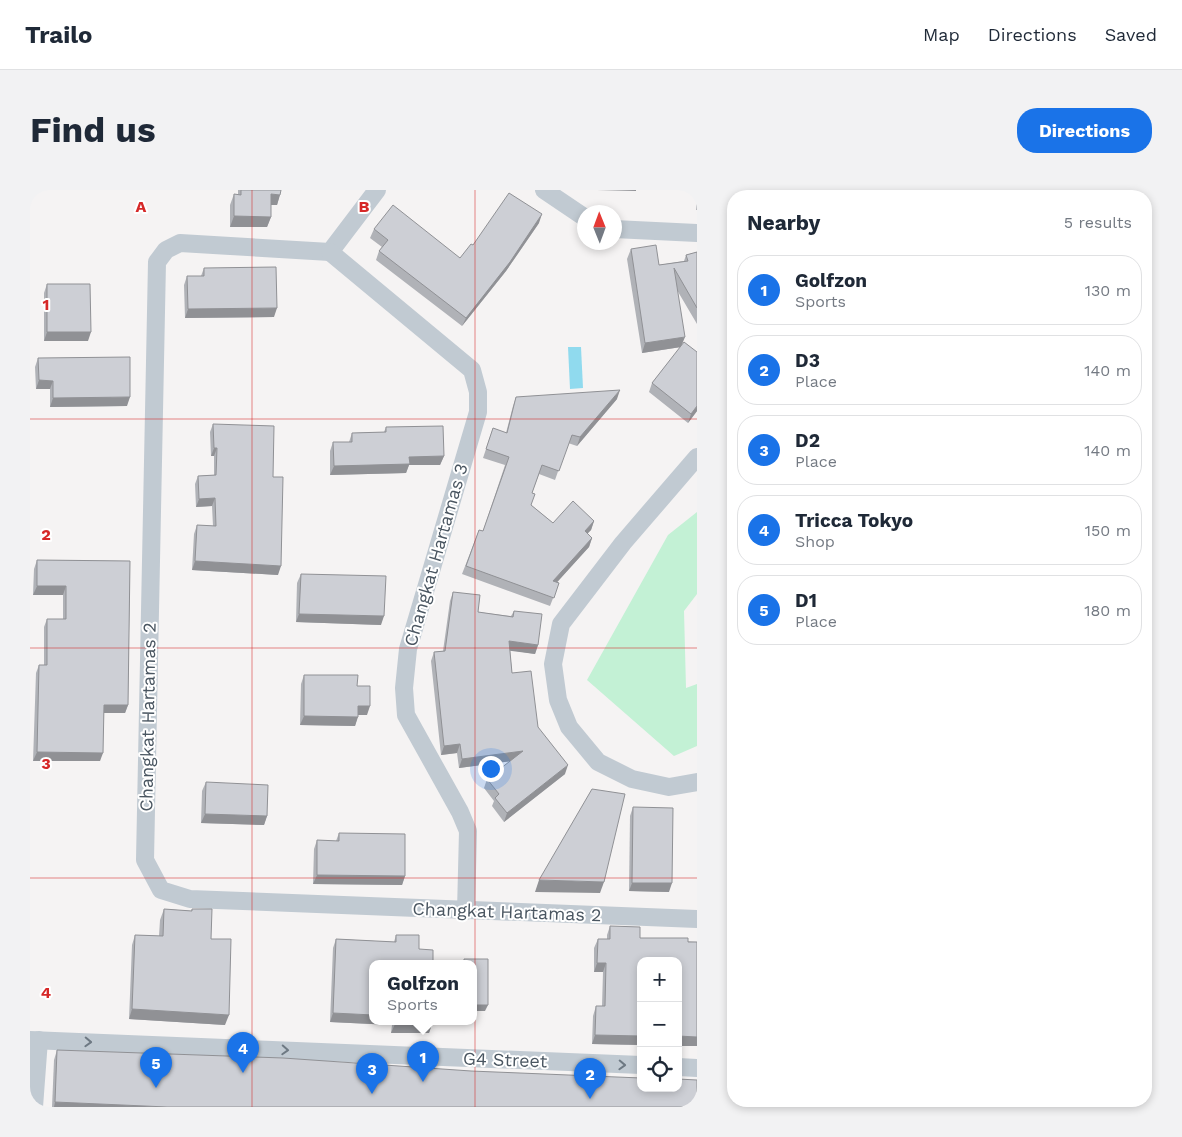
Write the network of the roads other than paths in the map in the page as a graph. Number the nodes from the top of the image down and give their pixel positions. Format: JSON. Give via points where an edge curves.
{"nodes":[{"id":1,"x":377,"y":190,"type":"edge"},
{"id":2,"x":544,"y":190,"type":"edge"},
{"id":3,"x":577,"y":212,"type":"edge"},
{"id":4,"x":622,"y":229,"type":"edge"},
{"id":5,"x":697,"y":233,"type":"edge"},
{"id":6,"x":330,"y":252,"type":"junction"},
{"id":7,"x":697,"y":457,"type":"edge"},
{"id":8,"x":697,"y":782,"type":"edge"},
{"id":9,"x":466,"y":911,"type":"junction"},
{"id":10,"x":697,"y":919,"type":"edge"},
{"id":11,"x":35,"y":1040,"type":"edge"},
{"id":12,"x":637,"y":1066,"type":"edge"},
{"id":13,"x":682,"y":1067,"type":"edge"},
{"id":14,"x":697,"y":1068,"type":"edge"},
{"id":15,"x":34,"y":1107,"type":"edge"}],
"edges":[{"from":1,"to":6,"type":"street"},
{"from":2,"to":3,"type":"street"},
{"from":4,"to":5,"type":"street"},
{"from":6,"to":9,"type":"street","name":"Changkat Hartamas 3","via":[[472,370],[478,392],[478,412],[408,649],[404,688],[406,715],[468,831]]},
{"from":6,"to":9,"type":"street","name":"Changkat Hartamas 2","via":[[180,242],[166,250],[157,262],[145,860],[161,890],[190,899]]},
{"from":7,"to":8,"type":"street","via":[[623,543],[561,624],[553,664],[558,700],[569,727],[598,762],[632,779],[669,787]]},
{"from":9,"to":10,"type":"street","name":"Changkat Hartamas 2"},
{"from":11,"to":12,"type":"street","name":"G4 Street","one_way":true},
{"from":11,"to":15,"type":"street"},
{"from":13,"to":14,"type":"street"}]}
